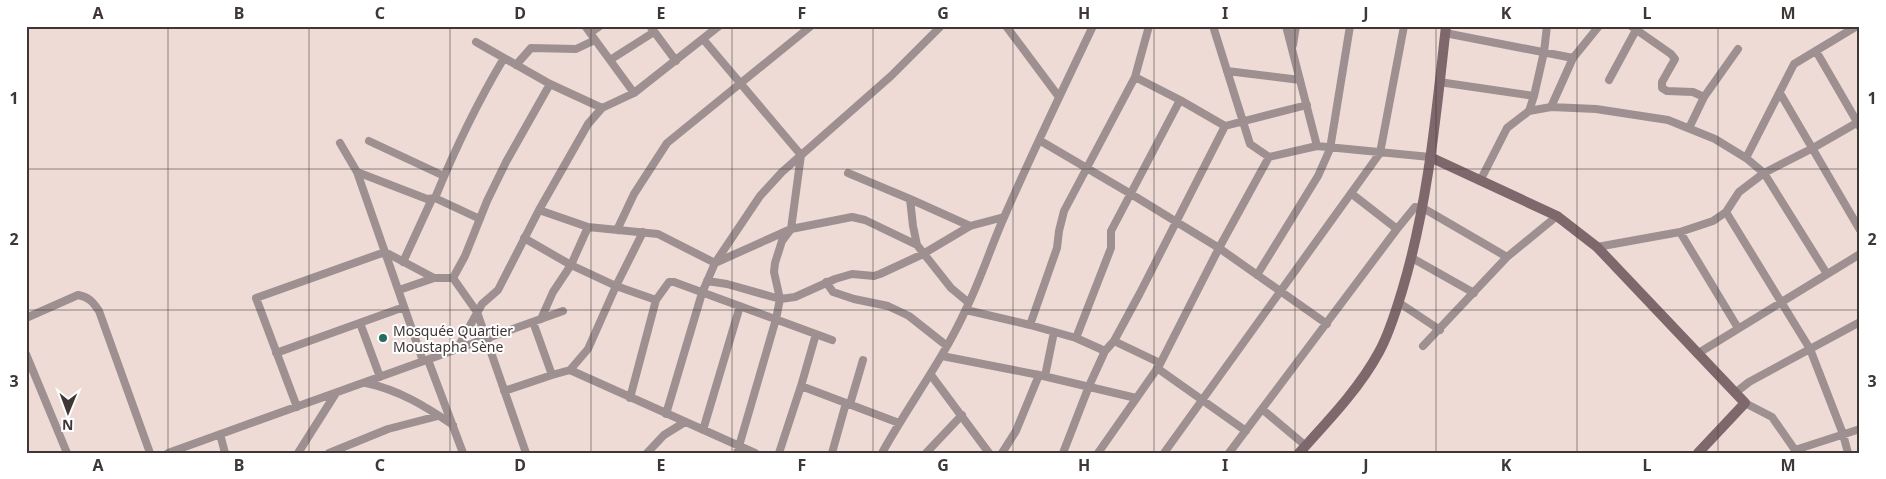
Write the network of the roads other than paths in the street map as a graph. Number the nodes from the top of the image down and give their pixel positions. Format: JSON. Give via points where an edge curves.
{"nodes":[{"id":1,"x":600,"y":26,"type":"edge"},
{"id":2,"x":810,"y":26,"type":"edge"},
{"id":3,"x":941,"y":26,"type":"edge"},
{"id":4,"x":1006,"y":26,"type":"edge"},
{"id":5,"x":1093,"y":26,"type":"edge"},
{"id":6,"x":1149,"y":26,"type":"edge"},
{"id":7,"x":1213,"y":26,"type":"edge"},
{"id":8,"x":1286,"y":26,"type":"edge"},
{"id":9,"x":1296,"y":26,"type":"edge"},
{"id":10,"x":1350,"y":26,"type":"edge"},
{"id":11,"x":1404,"y":26,"type":"edge"},
{"id":12,"x":1546,"y":26,"type":"edge"},
{"id":13,"x":1598,"y":26,"type":"edge"},
{"id":14,"x":1857,"y":26,"type":"edge"},
{"id":15,"x":715,"y":28,"type":"edge"},
{"id":16,"x":1634,"y":28,"type":"edge"},
{"id":17,"x":588,"y":29,"type":"edge"},
{"id":18,"x":652,"y":29,"type":"edge"},
{"id":19,"x":1446,"y":30,"type":"edge"},
{"id":20,"x":703,"y":39,"type":"junction"},
{"id":21,"x":595,"y":40,"type":"junction"},
{"id":22,"x":476,"y":42,"type":"dead end"},
{"id":23,"x":1738,"y":49,"type":"dead end"},
{"id":24,"x":1292,"y":50,"type":"junction"},
{"id":25,"x":1544,"y":52,"type":"junction"},
{"id":26,"x":1816,"y":52,"type":"junction"},
{"id":27,"x":504,"y":58,"type":"junction"},
{"id":28,"x":1573,"y":58,"type":"junction"},
{"id":29,"x":610,"y":60,"type":"junction"},
{"id":30,"x":676,"y":61,"type":"junction"},
{"id":31,"x":516,"y":64,"type":"junction"},
{"id":32,"x":1227,"y":71,"type":"junction"},
{"id":33,"x":1135,"y":77,"type":"junction"},
{"id":34,"x":1300,"y":80,"type":"junction"},
{"id":35,"x":1609,"y":80,"type":"dead end"},
{"id":36,"x":1440,"y":82,"type":"junction"},
{"id":37,"x":550,"y":84,"type":"junction"},
{"id":38,"x":740,"y":84,"type":"junction"},
{"id":39,"x":634,"y":93,"type":"junction"},
{"id":40,"x":1780,"y":94,"type":"junction"},
{"id":41,"x":1534,"y":96,"type":"junction"},
{"id":42,"x":1059,"y":97,"type":"junction"},
{"id":43,"x":1704,"y":97,"type":"junction"},
{"id":44,"x":1180,"y":100,"type":"junction"},
{"id":45,"x":1307,"y":104,"type":"junction"},
{"id":46,"x":1551,"y":106,"type":"junction"},
{"id":47,"x":602,"y":108,"type":"junction"},
{"id":48,"x":1528,"y":111,"type":"junction"},
{"id":49,"x":1243,"y":122,"type":"junction"},
{"id":50,"x":1859,"y":124,"type":"edge"},
{"id":51,"x":1225,"y":126,"type":"junction"},
{"id":52,"x":1689,"y":128,"type":"junction"},
{"id":53,"x":1039,"y":140,"type":"junction"},
{"id":54,"x":369,"y":141,"type":"dead end"},
{"id":55,"x":340,"y":143,"type":"dead end"},
{"id":56,"x":1317,"y":146,"type":"junction"},
{"id":57,"x":1813,"y":148,"type":"junction"},
{"id":58,"x":1330,"y":149,"type":"junction"},
{"id":59,"x":1380,"y":153,"type":"junction"},
{"id":60,"x":801,"y":155,"type":"junction"},
{"id":61,"x":1269,"y":157,"type":"junction"},
{"id":62,"x":1430,"y":157,"type":"junction"},
{"id":63,"x":1746,"y":158,"type":"junction"},
{"id":64,"x":1087,"y":168,"type":"junction"},
{"id":65,"x":357,"y":172,"type":"junction"},
{"id":66,"x":848,"y":173,"type":"dead end"},
{"id":67,"x":1764,"y":173,"type":"junction"},
{"id":68,"x":444,"y":176,"type":"junction"},
{"id":69,"x":1480,"y":181,"type":"junction"},
{"id":70,"x":1131,"y":194,"type":"junction"},
{"id":71,"x":1352,"y":194,"type":"junction"},
{"id":72,"x":433,"y":198,"type":"junction"},
{"id":73,"x":910,"y":199,"type":"junction"},
{"id":74,"x":1423,"y":208,"type":"junction"},
{"id":75,"x":539,"y":210,"type":"junction"},
{"id":76,"x":1726,"y":212,"type":"junction"},
{"id":77,"x":1557,"y":216,"type":"junction"},
{"id":78,"x":1004,"y":218,"type":"junction"},
{"id":79,"x":480,"y":219,"type":"junction"},
{"id":80,"x":1176,"y":221,"type":"junction"},
{"id":81,"x":970,"y":226,"type":"junction"},
{"id":82,"x":588,"y":227,"type":"junction"},
{"id":83,"x":791,"y":229,"type":"junction"},
{"id":84,"x":1397,"y":229,"type":"junction"},
{"id":85,"x":616,"y":230,"type":"junction"},
{"id":86,"x":1860,"y":230,"type":"edge"},
{"id":87,"x":643,"y":232,"type":"junction"},
{"id":88,"x":1680,"y":232,"type":"junction"},
{"id":89,"x":524,"y":238,"type":"junction"},
{"id":90,"x":917,"y":245,"type":"junction"},
{"id":91,"x":1219,"y":248,"type":"junction"},
{"id":92,"x":1597,"y":248,"type":"junction"},
{"id":93,"x":385,"y":252,"type":"junction"},
{"id":94,"x":923,"y":254,"type":"junction"},
{"id":95,"x":1860,"y":254,"type":"edge"},
{"id":96,"x":1508,"y":257,"type":"junction"},
{"id":97,"x":1412,"y":258,"type":"junction"},
{"id":98,"x":403,"y":262,"type":"junction"},
{"id":99,"x":715,"y":263,"type":"junction"},
{"id":100,"x":571,"y":264,"type":"junction"},
{"id":101,"x":1827,"y":274,"type":"junction"},
{"id":102,"x":1257,"y":275,"type":"junction"},
{"id":103,"x":434,"y":278,"type":"junction"},
{"id":104,"x":453,"y":278,"type":"junction"},
{"id":105,"x":707,"y":282,"type":"junction"},
{"id":106,"x":826,"y":282,"type":"junction"},
{"id":107,"x":616,"y":286,"type":"junction"},
{"id":108,"x":399,"y":290,"type":"junction"},
{"id":109,"x":1281,"y":292,"type":"junction"},
{"id":110,"x":702,"y":293,"type":"junction"},
{"id":111,"x":1474,"y":293,"type":"junction"},
{"id":112,"x":780,"y":299,"type":"junction"},
{"id":113,"x":656,"y":300,"type":"junction"},
{"id":114,"x":1398,"y":302,"type":"junction"},
{"id":115,"x":1781,"y":302,"type":"junction"},
{"id":116,"x":740,"y":306,"type":"junction"},
{"id":117,"x":968,"y":306,"type":"junction"},
{"id":118,"x":404,"y":307,"type":"junction"},
{"id":119,"x":563,"y":311,"type":"dead end"},
{"id":120,"x":477,"y":312,"type":"junction"},
{"id":121,"x":26,"y":318,"type":"edge"},
{"id":122,"x":541,"y":319,"type":"junction"},
{"id":123,"x":776,"y":319,"type":"junction"},
{"id":124,"x":533,"y":322,"type":"junction"},
{"id":125,"x":1860,"y":322,"type":"edge"},
{"id":126,"x":360,"y":323,"type":"junction"},
{"id":127,"x":1327,"y":324,"type":"junction"},
{"id":128,"x":1030,"y":325,"type":"junction"},
{"id":129,"x":1738,"y":328,"type":"junction"},
{"id":130,"x":1440,"y":330,"type":"junction"},
{"id":131,"x":1054,"y":332,"type":"junction"},
{"id":132,"x":816,"y":334,"type":"junction"},
{"id":133,"x":1076,"y":338,"type":"junction"},
{"id":134,"x":486,"y":339,"type":"junction"},
{"id":135,"x":832,"y":340,"type":"dead end"},
{"id":136,"x":1114,"y":341,"type":"junction"},
{"id":137,"x":947,"y":346,"type":"junction"},
{"id":138,"x":1423,"y":346,"type":"dead end"},
{"id":139,"x":457,"y":349,"type":"junction"},
{"id":140,"x":1810,"y":349,"type":"junction"},
{"id":141,"x":1105,"y":351,"type":"junction"},
{"id":142,"x":276,"y":353,"type":"junction"},
{"id":143,"x":26,"y":354,"type":"edge"},
{"id":144,"x":1697,"y":354,"type":"junction"},
{"id":145,"x":942,"y":356,"type":"junction"},
{"id":146,"x":426,"y":360,"type":"junction"},
{"id":147,"x":863,"y":360,"type":"dead end"},
{"id":148,"x":1159,"y":366,"type":"junction"},
{"id":149,"x":570,"y":370,"type":"junction"},
{"id":150,"x":552,"y":375,"type":"junction"},
{"id":151,"x":930,"y":375,"type":"junction"},
{"id":152,"x":1042,"y":376,"type":"junction"},
{"id":153,"x":380,"y":377,"type":"junction"},
{"id":154,"x":364,"y":383,"type":"junction"},
{"id":155,"x":801,"y":386,"type":"junction"},
{"id":156,"x":1089,"y":386,"type":"junction"},
{"id":157,"x":504,"y":391,"type":"junction"},
{"id":158,"x":336,"y":393,"type":"junction"},
{"id":159,"x":1735,"y":393,"type":"junction"},
{"id":160,"x":630,"y":398,"type":"junction"},
{"id":161,"x":1136,"y":398,"type":"junction"},
{"id":162,"x":1202,"y":400,"type":"junction"},
{"id":163,"x":1745,"y":403,"type":"junction"},
{"id":164,"x":848,"y":404,"type":"junction"},
{"id":165,"x":297,"y":407,"type":"junction"},
{"id":166,"x":1262,"y":409,"type":"junction"},
{"id":167,"x":666,"y":414,"type":"junction"},
{"id":168,"x":962,"y":415,"type":"junction"},
{"id":169,"x":438,"y":416,"type":"junction"},
{"id":170,"x":685,"y":422,"type":"junction"},
{"id":171,"x":899,"y":423,"type":"junction"},
{"id":172,"x":453,"y":426,"type":"junction"},
{"id":173,"x":1860,"y":429,"type":"edge"},
{"id":174,"x":703,"y":430,"type":"junction"},
{"id":175,"x":1246,"y":431,"type":"junction"},
{"id":176,"x":220,"y":434,"type":"junction"},
{"id":177,"x":1843,"y":434,"type":"junction"},
{"id":178,"x":738,"y":449,"type":"edge"},
{"id":179,"x":1302,"y":449,"type":"edge"},
{"id":180,"x":1100,"y":450,"type":"edge"},
{"id":181,"x":1795,"y":451,"type":"edge"},
{"id":182,"x":67,"y":453,"type":"edge"},
{"id":183,"x":150,"y":453,"type":"edge"},
{"id":184,"x":168,"y":453,"type":"edge"},
{"id":185,"x":225,"y":453,"type":"edge"},
{"id":186,"x":298,"y":453,"type":"edge"},
{"id":187,"x":329,"y":453,"type":"edge"},
{"id":188,"x":462,"y":453,"type":"edge"},
{"id":189,"x":526,"y":453,"type":"edge"},
{"id":190,"x":647,"y":453,"type":"edge"},
{"id":191,"x":754,"y":453,"type":"edge"},
{"id":192,"x":779,"y":453,"type":"edge"},
{"id":193,"x":832,"y":453,"type":"edge"},
{"id":194,"x":882,"y":453,"type":"edge"},
{"id":195,"x":926,"y":453,"type":"edge"},
{"id":196,"x":989,"y":453,"type":"edge"},
{"id":197,"x":1002,"y":453,"type":"edge"},
{"id":198,"x":1063,"y":453,"type":"edge"},
{"id":199,"x":1110,"y":453,"type":"edge"},
{"id":200,"x":1164,"y":453,"type":"edge"},
{"id":201,"x":1229,"y":453,"type":"edge"},
{"id":202,"x":1698,"y":453,"type":"edge"},
{"id":203,"x":1848,"y":453,"type":"edge"}],
"edges":[{"from":1,"to":17,"type":"street"},
{"from":2,"to":38,"type":"street"},
{"from":3,"to":60,"type":"street","via":[[891,76]]},
{"from":4,"to":42,"type":"street"},
{"from":5,"to":42,"type":"street"},
{"from":6,"to":33,"type":"street"},
{"from":7,"to":32,"type":"street"},
{"from":8,"to":24,"type":"street"},
{"from":9,"to":24,"type":"street"},
{"from":10,"to":58,"type":"street"},
{"from":11,"to":59,"type":"street"},
{"from":12,"to":25,"type":"street"},
{"from":13,"to":28,"type":"street"},
{"from":14,"to":26,"type":"street"},
{"from":15,"to":20,"type":"street"},
{"from":16,"to":35,"type":"street"},
{"from":16,"to":43,"type":"street","via":[[1675,59],[1662,88],[1693,92]]},
{"from":17,"to":21,"type":"street"},
{"from":18,"to":29,"type":"street"},
{"from":18,"to":30,"type":"street"},
{"from":19,"to":25,"type":"street"},
{"from":19,"to":36,"type":"street"},
{"from":20,"to":30,"type":"street"},
{"from":20,"to":38,"type":"street"},
{"from":21,"to":29,"type":"street"},
{"from":21,"to":31,"type":"street","via":[[576,48],[531,48]]},
{"from":22,"to":27,"type":"street"},
{"from":23,"to":43,"type":"street"},
{"from":24,"to":34,"type":"street"},
{"from":25,"to":28,"type":"street"},
{"from":25,"to":41,"type":"street"},
{"from":26,"to":40,"type":"street","via":[[1794,64]]},
{"from":26,"to":50,"type":"street"},
{"from":27,"to":31,"type":"street"},
{"from":27,"to":68,"type":"street","via":[[458,142]]},
{"from":28,"to":46,"type":"street"},
{"from":29,"to":39,"type":"street"},
{"from":30,"to":39,"type":"street"},
{"from":31,"to":37,"type":"street"},
{"from":32,"to":34,"type":"street"},
{"from":32,"to":49,"type":"street"},
{"from":33,"to":44,"type":"street"},
{"from":33,"to":64,"type":"street"},
{"from":34,"to":45,"type":"street"},
{"from":36,"to":41,"type":"street"},
{"from":36,"to":62,"type":"street"},
{"from":37,"to":47,"type":"street"},
{"from":37,"to":79,"type":"street","via":[[506,162]]},
{"from":38,"to":60,"type":"street"},
{"from":38,"to":85,"type":"street","via":[[667,143],[634,194]]},
{"from":39,"to":47,"type":"street"},
{"from":40,"to":57,"type":"street"},
{"from":40,"to":63,"type":"street"},
{"from":41,"to":48,"type":"street"},
{"from":42,"to":53,"type":"street"},
{"from":43,"to":52,"type":"street"},
{"from":44,"to":51,"type":"street"},
{"from":44,"to":70,"type":"street"},
{"from":45,"to":49,"type":"street"},
{"from":45,"to":56,"type":"street"},
{"from":46,"to":48,"type":"street"},
{"from":46,"to":52,"type":"street","via":[[1668,120]]},
{"from":47,"to":75,"type":"street","via":[[588,124]]},
{"from":48,"to":69,"type":"street","via":[[1507,128]]},
{"from":49,"to":51,"type":"street"},
{"from":49,"to":61,"type":"street","via":[[1250,144]]},
{"from":50,"to":57,"type":"street"},
{"from":51,"to":80,"type":"street"},
{"from":52,"to":63,"type":"street"},
{"from":53,"to":64,"type":"street"},
{"from":53,"to":78,"type":"street"},
{"from":54,"to":68,"type":"street"},
{"from":55,"to":65,"type":"street"},
{"from":56,"to":58,"type":"street"},
{"from":56,"to":61,"type":"street"},
{"from":57,"to":67,"type":"street"},
{"from":57,"to":86,"type":"street"},
{"from":58,"to":59,"type":"street"},
{"from":58,"to":102,"type":"street","via":[[1318,176]]},
{"from":59,"to":62,"type":"street"},
{"from":59,"to":71,"type":"street"},
{"from":60,"to":83,"type":"street"},
{"from":60,"to":99,"type":"street","via":[[760,196]]},
{"from":61,"to":91,"type":"street"},
{"from":62,"to":69,"type":"street"},
{"from":62,"to":74,"type":"street"},
{"from":63,"to":67,"type":"street"},
{"from":64,"to":70,"type":"street"},
{"from":64,"to":128,"type":"street","via":[[1064,211],[1057,248]]},
{"from":65,"to":72,"type":"street"},
{"from":65,"to":93,"type":"street"},
{"from":66,"to":73,"type":"street"},
{"from":67,"to":76,"type":"street","via":[[1739,192]]},
{"from":67,"to":101,"type":"street"},
{"from":68,"to":72,"type":"street"},
{"from":69,"to":77,"type":"street"},
{"from":70,"to":80,"type":"street"},
{"from":70,"to":133,"type":"street","via":[[1111,231],[1111,248]]},
{"from":71,"to":84,"type":"street"},
{"from":71,"to":109,"type":"street"},
{"from":72,"to":79,"type":"street"},
{"from":72,"to":98,"type":"street"},
{"from":73,"to":81,"type":"street"},
{"from":73,"to":90,"type":"street"},
{"from":74,"to":84,"type":"street","via":[[1415,208]]},
{"from":74,"to":96,"type":"street"},
{"from":74,"to":97,"type":"street"},
{"from":75,"to":82,"type":"street"},
{"from":75,"to":89,"type":"street"},
{"from":76,"to":88,"type":"street","via":[[1713,221]]},
{"from":76,"to":115,"type":"street"},
{"from":77,"to":92,"type":"street"},
{"from":77,"to":96,"type":"street"},
{"from":78,"to":81,"type":"street"},
{"from":78,"to":117,"type":"street"},
{"from":79,"to":104,"type":"street","via":[[466,256]]},
{"from":80,"to":91,"type":"street"},
{"from":80,"to":136,"type":"street"},
{"from":81,"to":94,"type":"street"},
{"from":82,"to":85,"type":"street"},
{"from":82,"to":100,"type":"street"},
{"from":83,"to":90,"type":"street","via":[[852,217]]},
{"from":83,"to":99,"type":"street"},
{"from":83,"to":112,"type":"street","via":[[782,241],[775,264]]},
{"from":84,"to":127,"type":"street"},
{"from":85,"to":87,"type":"street"},
{"from":87,"to":99,"type":"street","via":[[658,234]]},
{"from":87,"to":107,"type":"street"},
{"from":88,"to":92,"type":"street"},
{"from":88,"to":129,"type":"street"},
{"from":89,"to":100,"type":"street"},
{"from":89,"to":120,"type":"street","via":[[498,290]]},
{"from":90,"to":94,"type":"street"},
{"from":91,"to":102,"type":"street"},
{"from":91,"to":148,"type":"street"},
{"from":92,"to":144,"type":"street"},
{"from":93,"to":98,"type":"street"},
{"from":93,"to":108,"type":"street"},
{"from":93,"to":142,"type":"street","via":[[256,298]]},
{"from":94,"to":106,"type":"street","via":[[874,276],[852,274]]},
{"from":94,"to":117,"type":"street"},
{"from":95,"to":101,"type":"street"},
{"from":96,"to":111,"type":"street"},
{"from":97,"to":111,"type":"street"},
{"from":97,"to":114,"type":"street"},
{"from":98,"to":103,"type":"street"},
{"from":99,"to":105,"type":"street"},
{"from":100,"to":107,"type":"street"},
{"from":100,"to":122,"type":"street"},
{"from":101,"to":115,"type":"street"},
{"from":102,"to":109,"type":"street"},
{"from":103,"to":104,"type":"street"},
{"from":103,"to":108,"type":"street"},
{"from":104,"to":120,"type":"street"},
{"from":105,"to":110,"type":"street"},
{"from":105,"to":112,"type":"street","via":[[727,284]]},
{"from":106,"to":112,"type":"street","via":[[795,297]]},
{"from":106,"to":137,"type":"street","via":[[833,292],[888,306],[909,316]]},
{"from":107,"to":113,"type":"street"},
{"from":107,"to":149,"type":"street","via":[[588,348]]},
{"from":108,"to":118,"type":"street"},
{"from":109,"to":127,"type":"street"},
{"from":109,"to":162,"type":"street"},
{"from":110,"to":113,"type":"street","via":[[669,282]]},
{"from":110,"to":116,"type":"street"},
{"from":110,"to":167,"type":"street"},
{"from":111,"to":130,"type":"street"},
{"from":112,"to":123,"type":"street"},
{"from":113,"to":160,"type":"street"},
{"from":114,"to":130,"type":"street"},
{"from":114,"to":179,"type":"street","via":[[1371,365]]},
{"from":115,"to":129,"type":"street"},
{"from":115,"to":140,"type":"street"},
{"from":116,"to":123,"type":"street"},
{"from":116,"to":174,"type":"street"},
{"from":117,"to":128,"type":"street"},
{"from":117,"to":137,"type":"street"},
{"from":118,"to":126,"type":"street"},
{"from":118,"to":146,"type":"street"},
{"from":119,"to":122,"type":"street"},
{"from":120,"to":134,"type":"street"},
{"from":120,"to":139,"type":"street"},
{"from":121,"to":183,"type":"street","via":[[78,296],[91,300],[99,311]]},
{"from":122,"to":124,"type":"street"},
{"from":123,"to":132,"type":"street"},
{"from":123,"to":178,"type":"street"},
{"from":124,"to":134,"type":"street"},
{"from":124,"to":150,"type":"street"},
{"from":125,"to":140,"type":"street"},
{"from":126,"to":142,"type":"street"},
{"from":126,"to":153,"type":"street"},
{"from":127,"to":166,"type":"street"},
{"from":128,"to":131,"type":"street"},
{"from":129,"to":144,"type":"street"},
{"from":130,"to":138,"type":"street"},
{"from":131,"to":133,"type":"street"},
{"from":131,"to":152,"type":"street"},
{"from":132,"to":135,"type":"street"},
{"from":132,"to":155,"type":"street"},
{"from":133,"to":141,"type":"street"},
{"from":134,"to":139,"type":"street"},
{"from":134,"to":157,"type":"street"},
{"from":136,"to":141,"type":"street"},
{"from":136,"to":148,"type":"street"},
{"from":137,"to":145,"type":"street"},
{"from":139,"to":146,"type":"street"},
{"from":140,"to":159,"type":"street"},
{"from":140,"to":177,"type":"street"},
{"from":141,"to":156,"type":"street"},
{"from":142,"to":165,"type":"street"},
{"from":143,"to":182,"type":"street"},
{"from":144,"to":159,"type":"street"},
{"from":145,"to":151,"type":"street"},
{"from":145,"to":152,"type":"street"},
{"from":146,"to":153,"type":"street"},
{"from":146,"to":172,"type":"street"},
{"from":147,"to":164,"type":"street"},
{"from":148,"to":161,"type":"street"},
{"from":148,"to":162,"type":"street"},
{"from":149,"to":150,"type":"street"},
{"from":149,"to":160,"type":"street"},
{"from":150,"to":157,"type":"street"},
{"from":151,"to":168,"type":"street"},
{"from":151,"to":171,"type":"street"},
{"from":152,"to":156,"type":"street"},
{"from":152,"to":197,"type":"street"},
{"from":153,"to":154,"type":"street"},
{"from":154,"to":158,"type":"street"},
{"from":154,"to":169,"type":"street","via":[[396,391]]},
{"from":155,"to":164,"type":"street"},
{"from":155,"to":192,"type":"street"},
{"from":156,"to":161,"type":"street"},
{"from":156,"to":198,"type":"street"},
{"from":157,"to":189,"type":"street"},
{"from":158,"to":165,"type":"street"},
{"from":158,"to":186,"type":"street"},
{"from":159,"to":163,"type":"street"},
{"from":160,"to":167,"type":"street"},
{"from":161,"to":180,"type":"street"},
{"from":162,"to":175,"type":"street"},
{"from":162,"to":200,"type":"street"},
{"from":163,"to":181,"type":"street","via":[[1772,417]]},
{"from":163,"to":202,"type":"street"},
{"from":164,"to":171,"type":"street"},
{"from":164,"to":193,"type":"street"},
{"from":165,"to":176,"type":"street"},
{"from":166,"to":175,"type":"street"},
{"from":166,"to":179,"type":"street"},
{"from":167,"to":170,"type":"street"},
{"from":168,"to":195,"type":"street"},
{"from":168,"to":196,"type":"street"},
{"from":169,"to":172,"type":"street"},
{"from":169,"to":187,"type":"street","via":[[388,429]]},
{"from":170,"to":174,"type":"street"},
{"from":170,"to":190,"type":"street","via":[[664,435]]},
{"from":171,"to":194,"type":"street"},
{"from":172,"to":188,"type":"street"},
{"from":173,"to":177,"type":"street"},
{"from":174,"to":178,"type":"street"},
{"from":175,"to":201,"type":"street"},
{"from":176,"to":184,"type":"street"},
{"from":176,"to":185,"type":"street"},
{"from":177,"to":181,"type":"street"},
{"from":177,"to":203,"type":"street"},
{"from":178,"to":191,"type":"street"},
{"from":180,"to":199,"type":"street"}]}
